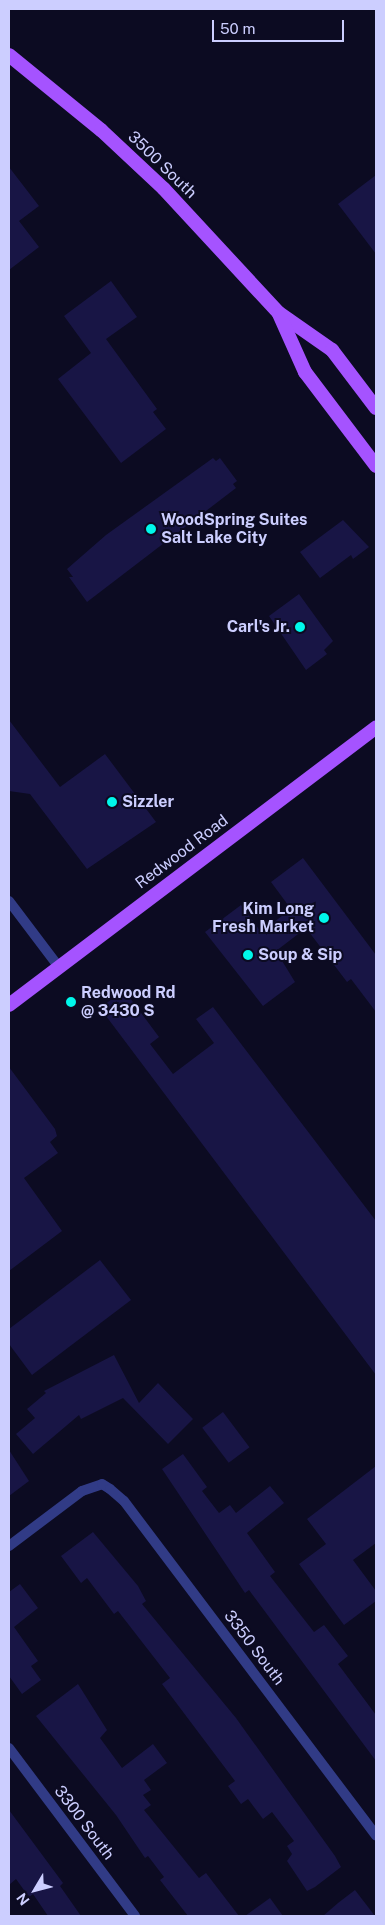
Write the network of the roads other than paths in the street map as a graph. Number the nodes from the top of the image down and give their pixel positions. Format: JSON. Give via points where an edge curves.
{"nodes":[{"id":1,"x":9,"y":55,"type":"edge"},
{"id":2,"x":279,"y":312,"type":"junction"},
{"id":3,"x":376,"y":408,"type":"edge"},
{"id":4,"x":376,"y":466,"type":"edge"},
{"id":5,"x":376,"y":728,"type":"edge"},
{"id":6,"x":9,"y":901,"type":"edge"},
{"id":7,"x":59,"y":967,"type":"junction"},
{"id":8,"x":9,"y":1005,"type":"edge"},
{"id":9,"x":9,"y":1546,"type":"edge"},
{"id":10,"x":9,"y":1748,"type":"edge"},
{"id":11,"x":376,"y":1836,"type":"edge"},
{"id":12,"x":135,"y":1916,"type":"edge"}],
"edges":[{"from":1,"to":2,"type":"main road","name":"3500 South","via":[[101,130],[164,189]]},
{"from":2,"to":3,"type":"main road","name":"3500 South","via":[[332,350]]},
{"from":2,"to":4,"type":"main road","name":"3500 South","via":[[305,372]]},
{"from":5,"to":7,"type":"main road","name":"Redwood Road"},
{"from":6,"to":7,"type":"street"},
{"from":7,"to":8,"type":"main road","name":"Redwood Road"},
{"from":9,"to":11,"type":"street","name":"3350 South","via":[[82,1491],[102,1484],[124,1501]]},
{"from":10,"to":12,"type":"street","name":"3300 South"}]}
